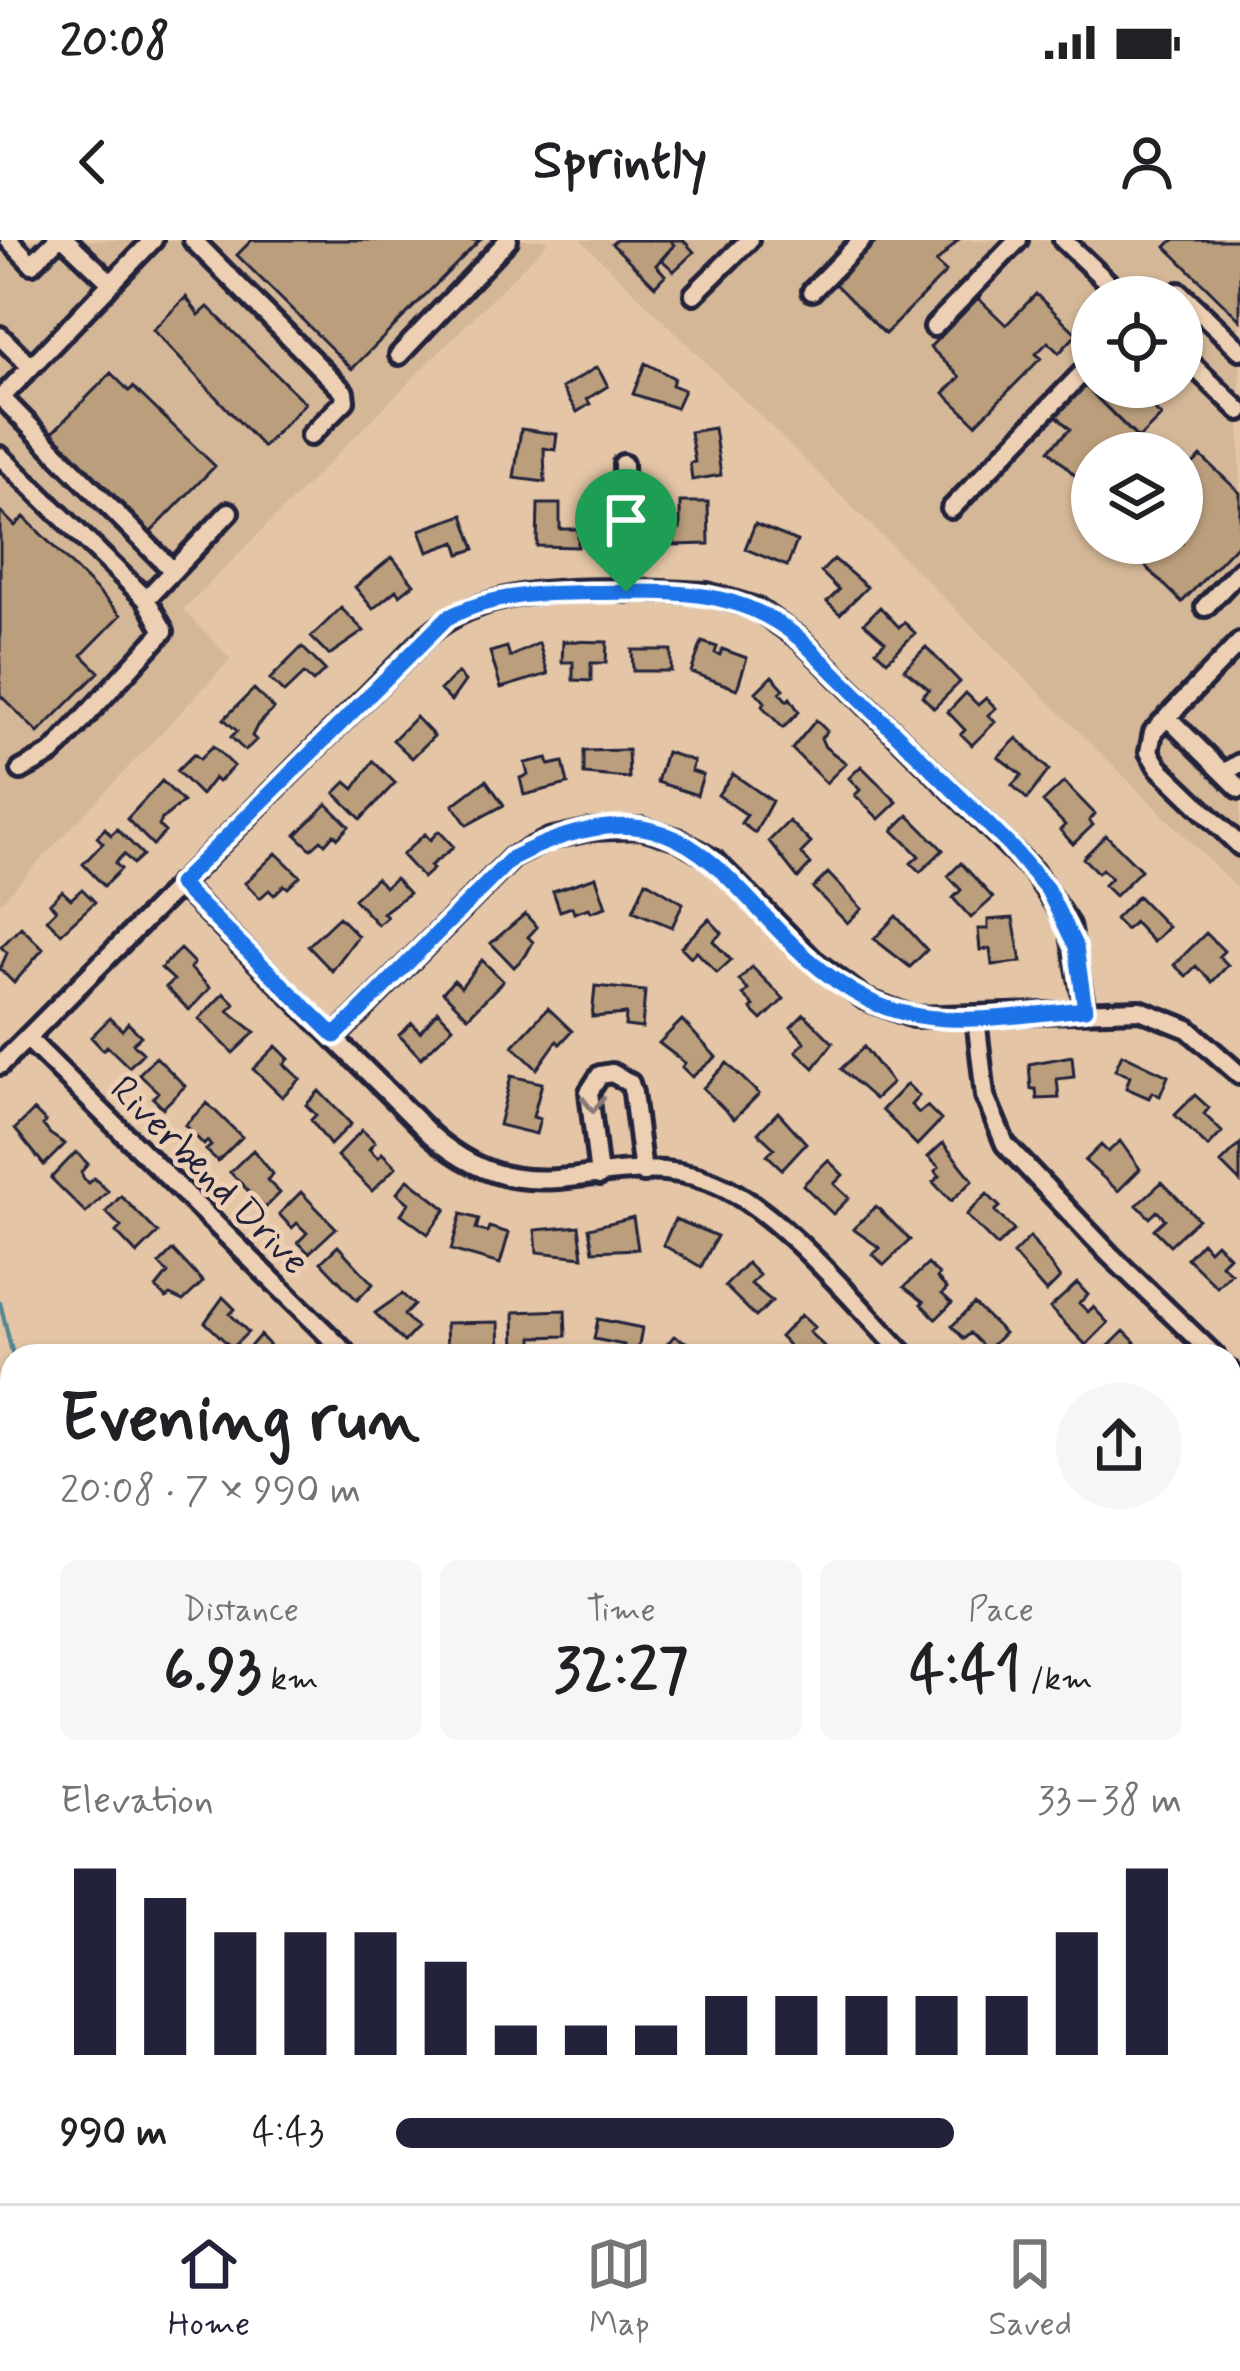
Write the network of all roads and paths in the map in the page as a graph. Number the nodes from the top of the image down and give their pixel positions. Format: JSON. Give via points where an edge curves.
{"nodes":[{"id":1,"x":9,"y":240,"type":"edge"},
{"id":2,"x":56,"y":240,"type":"edge"},
{"id":3,"x":66,"y":240,"type":"edge"},
{"id":4,"x":153,"y":240,"type":"edge"},
{"id":5,"x":193,"y":240,"type":"edge"},
{"id":6,"x":508,"y":240,"type":"edge"},
{"id":7,"x":862,"y":240,"type":"edge"},
{"id":8,"x":1018,"y":240,"type":"edge"},
{"id":9,"x":742,"y":242,"type":"edge"},
{"id":10,"x":1076,"y":244,"type":"edge"},
{"id":11,"x":1104,"y":276,"type":"edge"},
{"id":12,"x":111,"y":283,"type":"junction"},
{"id":13,"x":812,"y":291,"type":"dead end"},
{"id":14,"x":694,"y":295,"type":"dead end"},
{"id":15,"x":1203,"y":315,"type":"edge"},
{"id":16,"x":934,"y":327,"type":"dead end"},
{"id":17,"x":0,"y":336,"type":"edge"},
{"id":18,"x":1240,"y":350,"type":"edge"},
{"id":19,"x":399,"y":355,"type":"dead end"},
{"id":20,"x":31,"y":367,"type":"junction"},
{"id":21,"x":1203,"y":376,"type":"edge"},
{"id":22,"x":1071,"y":384,"type":"edge"},
{"id":23,"x":1,"y":398,"type":"edge"},
{"id":24,"x":1240,"y":412,"type":"edge"},
{"id":25,"x":310,"y":436,"type":"dead end"},
{"id":26,"x":0,"y":457,"type":"edge"},
{"id":27,"x":623,"y":464,"type":"dead end"},
{"id":28,"x":951,"y":509,"type":"dead end"},
{"id":29,"x":229,"y":512,"type":"dead end"},
{"id":30,"x":1240,"y":570,"type":"edge"},
{"id":31,"x":173,"y":571,"type":"junction"},
{"id":32,"x":626,"y":592,"type":"junction"},
{"id":33,"x":146,"y":599,"type":"junction"},
{"id":34,"x":1205,"y":607,"type":"dead end"},
{"id":35,"x":1240,"y":642,"type":"edge"},
{"id":36,"x":1167,"y":717,"type":"junction"},
{"id":37,"x":1232,"y":768,"type":"edge"},
{"id":38,"x":20,"y":770,"type":"dead end"},
{"id":39,"x":1240,"y":789,"type":"edge"},
{"id":40,"x":1240,"y":846,"type":"edge"},
{"id":41,"x":179,"y":884,"type":"junction"},
{"id":42,"x":1085,"y":1009,"type":"junction"},
{"id":43,"x":976,"y":1018,"type":"junction"},
{"id":44,"x":335,"y":1036,"type":"junction"},
{"id":45,"x":27,"y":1038,"type":"junction"},
{"id":46,"x":0,"y":1065,"type":"edge"},
{"id":47,"x":1240,"y":1075,"type":"edge"},
{"id":48,"x":643,"y":1173,"type":"junction"},
{"id":49,"x":598,"y":1177,"type":"junction"},
{"id":50,"x":337,"y":1344,"type":"edge"},
{"id":51,"x":894,"y":1344,"type":"edge"},
{"id":52,"x":1203,"y":1344,"type":"edge"}],
"edges":[{"from":1,"to":2,"type":"street","via":[[32,264]]},
{"from":3,"to":12,"type":"street"},
{"from":4,"to":12,"type":"street"},
{"from":5,"to":25,"type":"street","via":[[344,392],[345,401]]},
{"from":6,"to":19,"type":"street"},
{"from":7,"to":13,"type":"street"},
{"from":8,"to":16,"type":"street"},
{"from":9,"to":14,"type":"street"},
{"from":10,"to":11,"type":"street"},
{"from":12,"to":20,"type":"street"},
{"from":15,"to":18,"type":"street"},
{"from":17,"to":20,"type":"street"},
{"from":20,"to":23,"type":"street"},
{"from":21,"to":24,"type":"street"},
{"from":22,"to":28,"type":"street"},
{"from":23,"to":31,"type":"street"},
{"from":26,"to":33,"type":"street"},
{"from":27,"to":32,"type":"street"},
{"from":29,"to":31,"type":"street"},
{"from":30,"to":34,"type":"street"},
{"from":31,"to":33,"type":"street"},
{"from":32,"to":41,"type":"street","via":[[511,596],[447,618]]},
{"from":32,"to":42,"type":"street","via":[[731,598],[800,639],[1047,889],[1076,947]]},
{"from":33,"to":38,"type":"street","via":[[164,631],[52,753]]},
{"from":35,"to":36,"type":"street"},
{"from":36,"to":37,"type":"street"},
{"from":36,"to":40,"type":"street","via":[[1149,752]]},
{"from":37,"to":39,"type":"street"},
{"from":41,"to":44,"type":"street"},
{"from":41,"to":45,"type":"street"},
{"from":42,"to":43,"type":"street"},
{"from":42,"to":47,"type":"street","via":[[1168,1018]]},
{"from":43,"to":44,"type":"street","via":[[913,1018],[866,999],[813,960],[715,860],[678,838],[624,829],[549,839],[512,858]]},
{"from":43,"to":52,"type":"street","via":[[985,1096],[1005,1144]]},
{"from":44,"to":49,"type":"street","via":[[431,1135],[484,1171],[530,1181]]},
{"from":45,"to":46,"type":"street"},
{"from":45,"to":50,"type":"street","name":"Riverbend Drive"},
{"from":48,"to":49,"type":"street"},
{"from":48,"to":49,"type":"street","one_way":true,"via":[[633,1093],[612,1073],[600,1075],[589,1092]]},
{"from":48,"to":51,"type":"street","via":[[689,1174],[751,1203]]}]}
